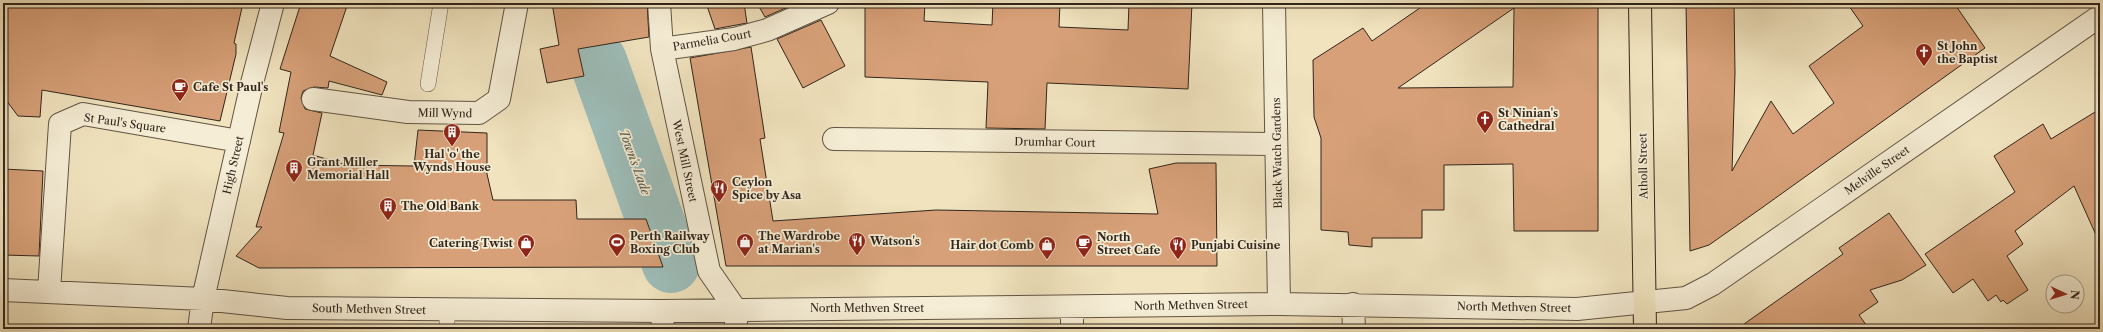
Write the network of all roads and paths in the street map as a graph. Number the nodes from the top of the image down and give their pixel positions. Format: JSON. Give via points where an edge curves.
{"nodes":[{"id":1,"x":273,"y":3,"type":"edge"},
{"id":2,"x":441,"y":3,"type":"edge"},
{"id":3,"x":517,"y":3,"type":"edge"},
{"id":4,"x":659,"y":3,"type":"edge"},
{"id":5,"x":828,"y":3,"type":"edge"},
{"id":6,"x":1640,"y":3,"type":"edge"},
{"id":7,"x":1279,"y":6,"type":"edge"},
{"id":8,"x":2100,"y":16,"type":"edge"},
{"id":9,"x":662,"y":49,"type":"junction"},
{"id":10,"x":428,"y":84,"type":"dead end"},
{"id":11,"x":313,"y":99,"type":"dead end"},
{"id":12,"x":239,"y":140,"type":"junction"},
{"id":13,"x":834,"y":140,"type":"dead end"},
{"id":14,"x":1276,"y":144,"type":"junction"},
{"id":15,"x":3,"y":290,"type":"edge"},
{"id":16,"x":50,"y":291,"type":"junction"},
{"id":17,"x":203,"y":298,"type":"junction"},
{"id":18,"x":1644,"y":302,"type":"junction"},
{"id":19,"x":1279,"y":304,"type":"junction"},
{"id":20,"x":1353,"y":304,"type":"junction"},
{"id":21,"x":1072,"y":307,"type":"junction"},
{"id":22,"x":447,"y":319,"type":"edge"},
{"id":23,"x":736,"y":319,"type":"edge"},
{"id":24,"x":663,"y":320,"type":"edge"},
{"id":25,"x":199,"y":329,"type":"edge"},
{"id":26,"x":1072,"y":329,"type":"edge"},
{"id":27,"x":1354,"y":329,"type":"edge"},
{"id":28,"x":1645,"y":329,"type":"edge"}],
"edges":[{"from":1,"to":12,"type":"street","name":"High Street"},
{"from":2,"to":10,"type":"lane"},
{"from":3,"to":11,"type":"street","name":"Mill Wynd","via":[[499,99],[479,113],[408,112]]},
{"from":4,"to":9,"type":"street","name":"West Mill Street"},
{"from":5,"to":9,"type":"street","name":"Parmelia Court","via":[[766,30],[734,39]]},
{"from":6,"to":18,"type":"main road","name":"Atholl Street"},
{"from":7,"to":14,"type":"street","name":"Black Watch Gardens"},
{"from":8,"to":18,"type":"street","name":"Melville Street","via":[[1713,284],[1686,298]]},
{"from":9,"to":23,"type":"street","name":"West Mill Street","via":[[709,271]]},
{"from":12,"to":16,"type":"street","name":"St Paul's Square","via":[[83,114],[60,124]]},
{"from":12,"to":17,"type":"street","name":"High Street"},
{"from":13,"to":14,"type":"street","name":"Drumhar Court"},
{"from":14,"to":19,"type":"street","name":"Black Watch Gardens"},
{"from":15,"to":16,"type":"street","name":"South Methven Street"},
{"from":16,"to":17,"type":"street","name":"South Methven Street"},
{"from":17,"to":22,"type":"street","name":"South Methven Street","via":[[287,308]]},
{"from":17,"to":25,"type":"street","name":"High Street"},
{"from":18,"to":20,"type":"street","name":"North Methven Street","via":[[1577,309]]},
{"from":18,"to":28,"type":"main road","name":"Atholl Street"},
{"from":19,"to":20,"type":"street","name":"North Methven Street"},
{"from":19,"to":21,"type":"street","name":"North Methven Street"},
{"from":20,"to":27,"type":"street"},
{"from":21,"to":23,"type":"street","name":"North Methven Street","via":[[798,308]]},
{"from":21,"to":26,"type":"street"},
{"from":22,"to":24,"type":"street","name":"South Methven Street"},
{"from":23,"to":24,"type":"street","name":"South Methven Street"}]}
